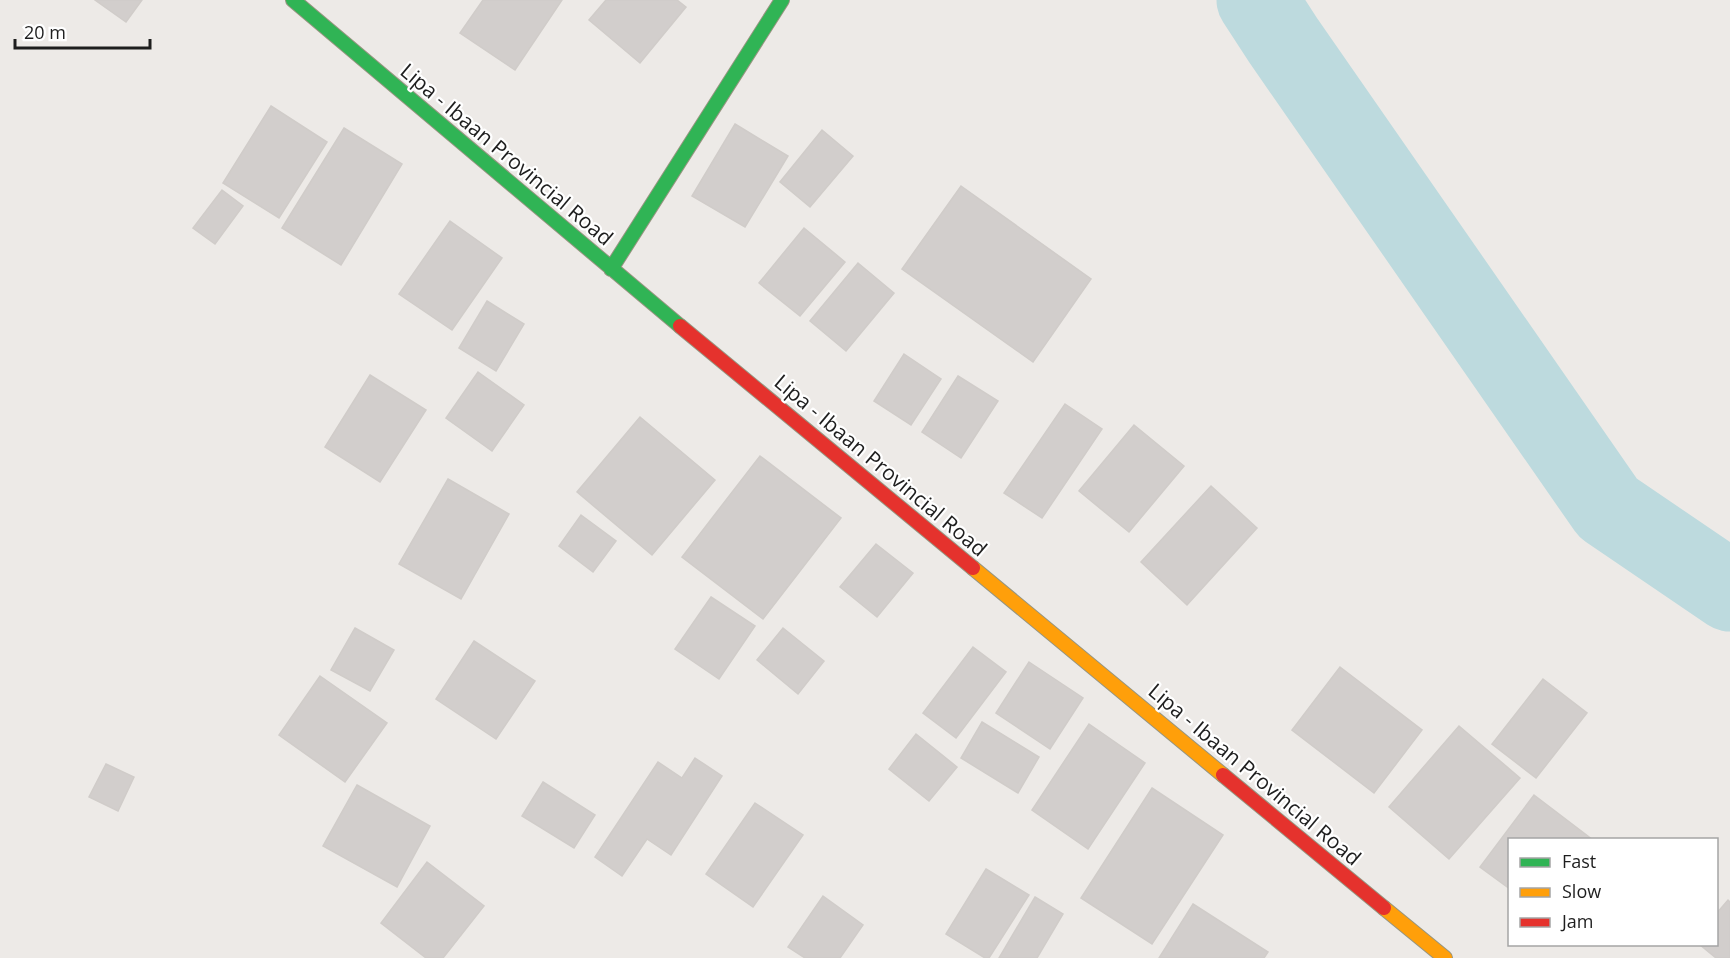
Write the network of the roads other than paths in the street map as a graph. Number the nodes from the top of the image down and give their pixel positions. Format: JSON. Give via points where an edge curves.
{"nodes":[{"id":1,"x":292,"y":0,"type":"edge"},
{"id":2,"x":782,"y":0,"type":"edge"},
{"id":3,"x":611,"y":269,"type":"junction"},
{"id":4,"x":1445,"y":958,"type":"edge"}],
"edges":[{"from":1,"to":3,"type":"main road","name":"Lipa - Ibaan Provincial Road"},
{"from":2,"to":3,"type":"main road"},
{"from":3,"to":4,"type":"main road","name":"Lipa - Ibaan Provincial Road"}]}
